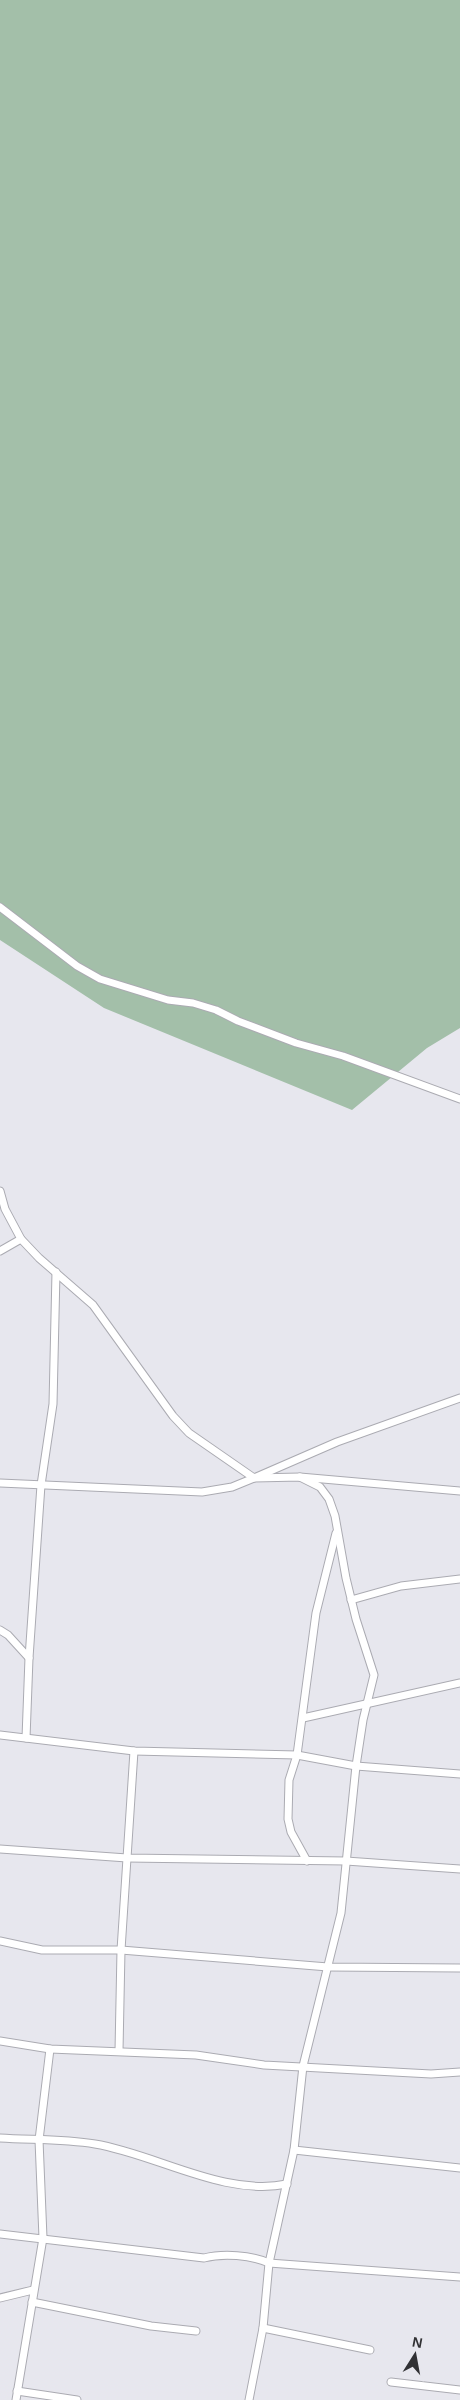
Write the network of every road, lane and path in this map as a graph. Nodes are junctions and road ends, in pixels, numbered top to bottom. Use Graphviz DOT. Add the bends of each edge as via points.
graph roads {
  1 [pos="0,907"];
  2 [pos="460,1100"];
  3 [pos="0,1191"];
  4 [pos="21,1239"];
  5 [pos="0,1251"];
  6 [pos="56,1272"];
  7 [pos="460,1398"];
  8 [pos="300,1477"];
  9 [pos="254,1478"];
  10 [pos="0,1483"];
  11 [pos="42,1485"];
  12 [pos="460,1491"];
  13 [pos="337,1530"];
  14 [pos="460,1579"];
  15 [pos="351,1600"];
  16 [pos="0,1630"];
  17 [pos="29,1658"];
  18 [pos="460,1683"];
  19 [pos="367,1704"];
  20 [pos="303,1718"];
  21 [pos="0,1734"];
  22 [pos="26,1738"];
  23 [pos="134,1751"];
  24 [pos="297,1755"];
  25 [pos="356,1766"];
  26 [pos="460,1774"];
  27 [pos="0,1849"];
  28 [pos="127,1858"];
  29 [pos="308,1861"];
  30 [pos="346,1861"];
  31 [pos="460,1869"];
  32 [pos="0,1941"];
  33 [pos="122,1950"];
  34 [pos="328,1967"];
  35 [pos="460,1968"];
  36 [pos="0,2042"];
  37 [pos="50,2049"];
  38 [pos="119,2051"];
  39 [pos="303,2066"];
  40 [pos="460,2072"];
  41 [pos="0,2138"];
  42 [pos="39,2140"];
  43 [pos="294,2150"];
  44 [pos="460,2168"];
  45 [pos="286,2184"];
  46 [pos="0,2234"];
  47 [pos="44,2238"];
  48 [pos="269,2263"];
  49 [pos="460,2276"];
  50 [pos="33,2290"];
  51 [pos="0,2298"];
  52 [pos="32,2302"];
  53 [pos="263,2328"];
  54 [pos="196,2331"];
  55 [pos="370,2350"];
  56 [pos="391,2382"];
  57 [pos="460,2390"];
  58 [pos="17,2391"];
  59 [pos="16,2400"];
  60 [pos="77,2400"];
  61 [pos="249,2400"];
  1 -- 2 [label="street" via="77,966 100,979 168,1000 216,1010 296,1043 343,1056"];
  3 -- 4 [label="street" via="5,1209"];
  4 -- 5 [label="street"];
  4 -- 6 [label="street"];
  6 -- 9 [label="street" via="94,1305 189,1432"];
  6 -- 11 [label="street" via="53,1404"];
  7 -- 9 [label="street" via="337,1442"];
  8 -- 9 [label="street"];
  8 -- 12 [label="street"];
  8 -- 13 [label="street" via="320,1487 330,1498"];
  9 -- 11 [label="street" via="232,1487 202,1492"];
  10 -- 11 [label="street"];
  11 -- 17 [label="street"];
  13 -- 15 [label="street"];
  13 -- 20 [label="street" via="316,1613"];
  14 -- 15 [label="street" via="401,1586"];
  15 -- 19 [label="street" via="374,1675"];
  16 -- 17 [label="street"];
  17 -- 22 [label="street"];
  18 -- 19 [label="street"];
  19 -- 20 [label="street"];
  19 -- 25 [label="street"];
  20 -- 24 [label="street"];
  21 -- 22 [label="street"];
  22 -- 23 [label="street"];
  23 -- 24 [label="street"];
  23 -- 28 [label="street"];
  24 -- 25 [label="street"];
  24 -- 29 [label="street" via="288,1780 288,1819 291,1832"];
  25 -- 26 [label="street"];
  25 -- 30 [label="street"];
  27 -- 28 [label="street"];
  28 -- 29 [label="street"];
  28 -- 33 [label="street"];
  29 -- 30 [label="street"];
  30 -- 31 [label="street"];
  30 -- 34 [label="street" via="341,1913"];
  32 -- 33 [label="street" via="42,1950"];
  33 -- 34 [label="street"];
  33 -- 38 [label="street"];
  34 -- 35 [label="street"];
  34 -- 39 [label="street"];
  36 -- 37 [label="street"];
  37 -- 38 [label="street"];
  37 -- 42 [label="street"];
  38 -- 39 [label="street" via="188,2054 264,2065"];
  39 -- 40 [label="street" via="430,2074"];
  39 -- 43 [label="street"];
  41 -- 42 [label="street"];
  42 -- 45 [label="street" via="95,2144 236,2184 269,2188"];
  42 -- 47 [label="street"];
  43 -- 44 [label="street"];
  43 -- 45 [label="street"];
  45 -- 48 [label="street"];
  46 -- 47 [label="street"];
  47 -- 48 [label="street" via="204,2258 214,2255 257,2258"];
  47 -- 50 [label="street"];
  48 -- 49 [label="street"];
  48 -- 53 [label="street"];
  50 -- 51 [label="street"];
  50 -- 52 [label="street"];
  52 -- 54 [label="street" via="152,2326"];
  52 -- 58 [label="street"];
  53 -- 55 [label="street"];
  53 -- 61 [label="street"];
  56 -- 57 [label="street"];
  58 -- 59 [label="street"];
  58 -- 60 [label="street"];
}
